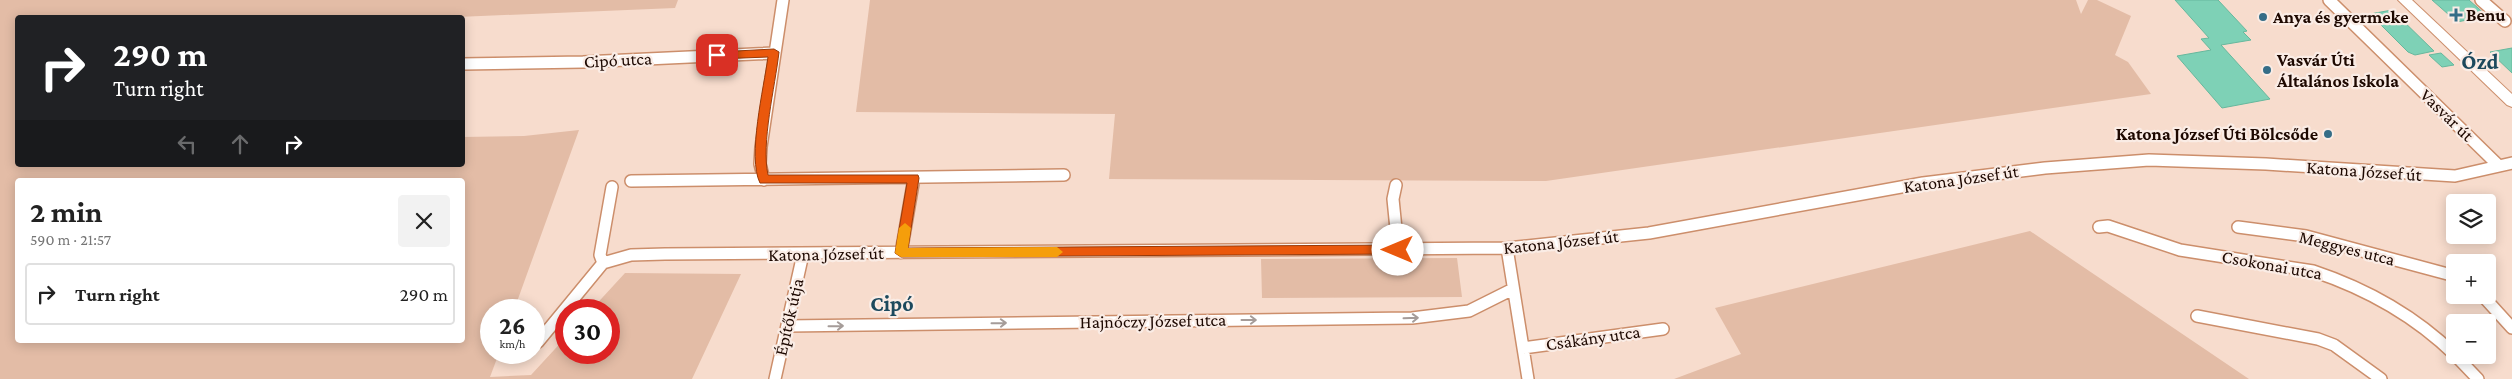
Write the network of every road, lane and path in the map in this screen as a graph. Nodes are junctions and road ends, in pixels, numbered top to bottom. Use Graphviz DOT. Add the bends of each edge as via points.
graph roads {
  1 [pos="783,0"];
  2 [pos="2329,0"];
  3 [pos="2404,0"];
  4 [pos="2481,0"];
  5 [pos="2505,21"];
  6 [pos="774,52"];
  7 [pos="465,64"];
  8 [pos="2512,102"];
  9 [pos="2507,167"];
  10 [pos="1064,174"];
  11 [pos="914,178"];
  12 [pos="764,180"];
  13 [pos="631,181"];
  14 [pos="1396,185"];
  15 [pos="612,187"];
  16 [pos="2099,227"];
  17 [pos="2238,227"];
  18 [pos="1507,248"];
  19 [pos="1398,250"];
  20 [pos="901,253"];
  21 [pos="803,254"];
  22 [pos="603,263"];
  23 [pos="2446,274"];
  24 [pos="1513,289"];
  25 [pos="2490,304"];
  26 [pos="2197,316"];
  27 [pos="787,326"];
  28 [pos="2512,328"];
  29 [pos="1663,329"];
  30 [pos="545,333"];
  31 [pos="2446,347"];
  32 [pos="1523,348"];
  33 [pos="2464,364"];
  34 [pos="775,379"];
  35 [pos="1528,379"];
  36 [pos="2381,379"];
  37 [pos="2478,379"];
  1 -- 6 [label="street"];
  2 -- 9 [label="street, Vasvár út"];
  3 -- 8 [label="street"];
  4 -- 5 [label="street"];
  6 -- 7 [label="street, Cipó utca" via="583,62"];
  6 -- 12 [label="street" via="761,147 760,164"];
  9 -- 18 [label="street, Katona József út" via="2456,176 2149,160 2045,168 1923,183 1649,233"];
  10 -- 11 [label="street"];
  11 -- 12 [label="street"];
  11 -- 20 [label="street"];
  12 -- 13 [label="street"];
  14 -- 19 [label="street" via="1393,198"];
  15 -- 22 [label="street" via="600,255"];
  16 -- 31 [label="street, Csokonai utca" via="2108,226 2180,250 2329,276 2422,325"];
  17 -- 23 [label="street, Meggyes utca" via="2306,236"];
  18 -- 19 [label="street, Katona József út"];
  18 -- 24 [label="street"];
  19 -- 20 [label="street, Katona József út"];
  20 -- 21 [label="street, Katona József út"];
  21 -- 22 [label="street, Katona József út" via="630,255"];
  21 -- 27 [label="street, Építők útja"];
  22 -- 30 [label="street"];
  27 -- 24 [label="street, Hajnóczy József utca, one-way" via="1412,318 1469,311"];
  24 -- 32 [label="street"];
  25 -- 28 [label="street"];
  26 -- 36 [label="street" via="2318,338 2334,345"];
  27 -- 34 [label="street, Építők útja"];
  29 -- 32 [label="street, Csákány utca"];
  32 -- 35 [label="street"];
  33 -- 37 [label="street, Csokonai utca"];
}
